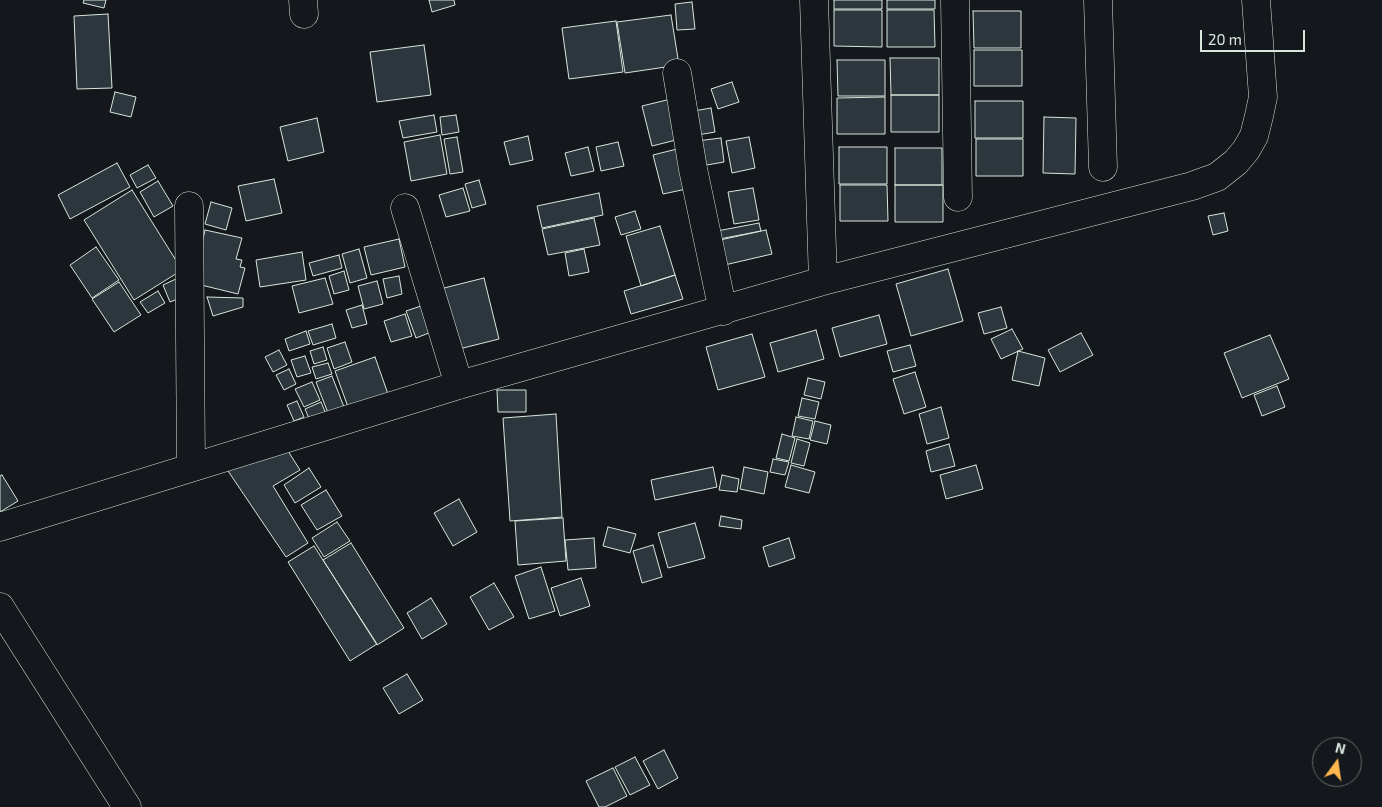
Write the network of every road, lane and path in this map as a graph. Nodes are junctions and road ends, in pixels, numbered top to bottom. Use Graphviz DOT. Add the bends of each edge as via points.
graph roads {
  1 [pos="814,0"];
  2 [pos="954,0"];
  3 [pos="1098,0"];
  4 [pos="1256,0"];
  5 [pos="677,73"];
  6 [pos="1102,167"];
  7 [pos="958,197"];
  8 [pos="189,206"];
  9 [pos="405,208"];
  10 [pos="823,282"];
  11 [pos="723,311"];
  12 [pos="459,385"];
  13 [pos="191,467"];
  14 [pos="0,527"];
  15 [pos="0,607"];
  16 [pos="127,807"];
  1 -- 10 [label="street"];
  2 -- 7 [label="street"];
  3 -- 6 [label="street"];
  4 -- 10 [label="street" via="1263,97 1259,116 1246,150 1217,177"];
  5 -- 11 [label="street"];
  8 -- 13 [label="street"];
  9 -- 12 [label="street"];
  10 -- 11 [label="street"];
  11 -- 12 [label="street"];
  12 -- 13 [label="street"];
  13 -- 14 [label="street"];
  15 -- 16 [label="street"];
}
